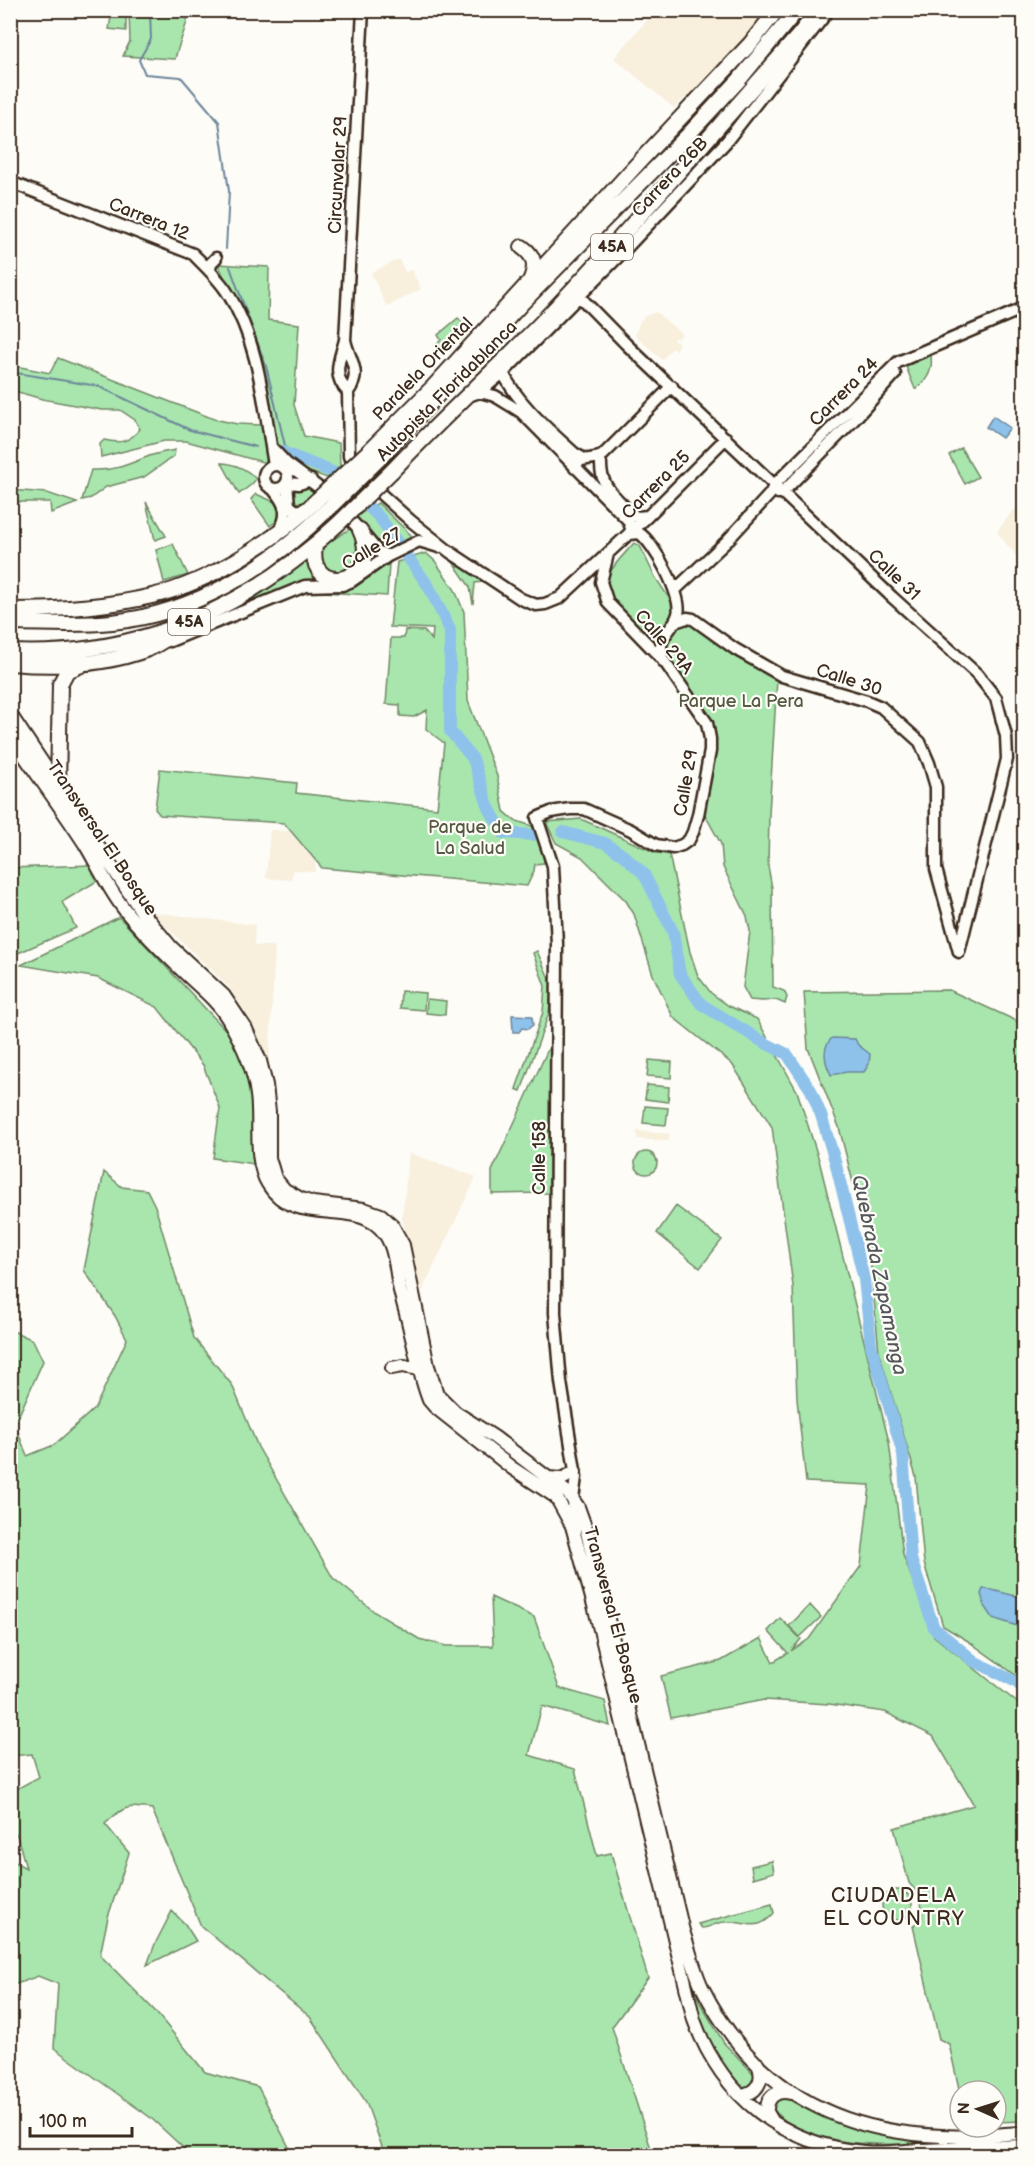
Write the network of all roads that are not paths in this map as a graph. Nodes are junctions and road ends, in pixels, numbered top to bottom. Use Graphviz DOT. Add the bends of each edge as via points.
graph roads {
  1 [pos="363,10"];
  2 [pos="777,10"];
  3 [pos="797,10"];
  4 [pos="818,10"];
  5 [pos="829,10"];
  6 [pos="10,182"];
  7 [pos="522,247"];
  8 [pos="216,258"];
  9 [pos="210,270"];
  10 [pos="529,282"];
  11 [pos="579,296"];
  12 [pos="1024,308"];
  13 [pos="345,340"];
  14 [pos="503,373"];
  15 [pos="672,386"];
  16 [pos="348,392"];
  17 [pos="480,392"];
  18 [pos="465,396"];
  19 [pos="726,438"];
  20 [pos="271,446"];
  21 [pos="375,453"];
  22 [pos="584,459"];
  23 [pos="602,459"];
  24 [pos="274,465"];
  25 [pos="577,470"];
  26 [pos="311,480"];
  27 [pos="287,483"];
  28 [pos="273,489"];
  29 [pos="776,490"];
  30 [pos="318,506"];
  31 [pos="648,516"];
  32 [pos="411,521"];
  33 [pos="360,530"];
  34 [pos="277,534"];
  35 [pos="630,534"];
  36 [pos="415,542"];
  37 [pos="315,546"];
  38 [pos="450,552"];
  39 [pos="608,554"];
  40 [pos="389,555"];
  41 [pos="675,590"];
  42 [pos="154,595"];
  43 [pos="521,599"];
  44 [pos="10,610"];
  45 [pos="207,614"];
  46 [pos="675,622"];
  47 [pos="10,623"];
  48 [pos="54,623"];
  49 [pos="663,636"];
  50 [pos="640,638"];
  51 [pos="150,648"];
  52 [pos="10,652"];
  53 [pos="664,661"];
  54 [pos="10,663"];
  55 [pos="92,663"];
  56 [pos="10,714"];
  57 [pos="707,723"];
  58 [pos="10,735"];
  59 [pos="58,787"];
  60 [pos="537,818"];
  61 [pos="959,952"];
  62 [pos="392,1368"];
  63 [pos="420,1369"];
  64 [pos="575,1472"];
  65 [pos="547,1478"];
  66 [pos="556,1497"];
  67 [pos="573,1499"];
  68 [pos="575,1536"];
  69 [pos="758,2064"];
  70 [pos="791,2093"];
  71 [pos="740,2095"];
  72 [pos="774,2123"];
  73 [pos="1024,2133"];
  74 [pos="1024,2146"];
  1 -- 13 [label="street, Circunvalar 29"];
  2 -- 10 [label="highway, Paralela Oriental"];
  3 -- 21 [label="highway, Autopista Floridablanca / 45A" via="739,80 645,180"];
  4 -- 18 [label="highway, Autopista Floridablanca / 45A" via="607,253"];
  5 -- 11 [label="street, Carrera 26B" via="726,142"];
  6 -- 9 [label="street, Carrera 12" via="193,254"];
  7 -- 10 [label="highway" via="534,260 535,270"];
  8 -- 9 [label="street"];
  9 -- 20 [label="street, Carrera 12" via="236,307 255,357"];
  10 -- 21 [label="highway, Paralela Oriental"];
  11 -- 14 [label="street, Carrera 26B"];
  11 -- 15 [label="street, Calle 31"];
  12 -- 29 [label="street, Carrera 24" via="899,365 852,422"];
  13 -- 16 [label="street, Circunvalar 29" via="356,370"];
  13 -- 16 [label="street, Circunvalar 29" via="337,372"];
  14 -- 17 [label="street, Carrera 26B"];
  14 -- 22 [label="street" via="525,406"];
  15 -- 19 [label="street, Calle 31"];
  15 -- 23 [label="street"];
  16 -- 32 [label="street, Circunvalar 29" via="350,463"];
  17 -- 18 [label="street, Carrera 26B"];
  17 -- 25 [label="street" via="521,412"];
  18 -- 37 [label="highway, Autopista Floridablanca / 45A, bridge"];
  19 -- 29 [label="street, Calle 31"];
  19 -- 31 [label="street, Carrera 25"];
  20 -- 24 [label="street, Carrera 12"];
  20 -- 26 [label="street" via="285,463"];
  21 -- 30 [label="highway, Autopista Floridablanca / 45A, bridge"];
  22 -- 23 [label="street"];
  22 -- 25 [label="street" via="578,460"];
  23 -- 25 [label="street" via="592,471"];
  23 -- 31 [label="street" via="605,486 637,518"];
  24 -- 27 [label="street" via="286,470"];
  24 -- 28 [label="street" via="264,477"];
  25 -- 35 [label="street" via="628,520"];
  26 -- 27 [label="street"];
  26 -- 33 [label="street"];
  27 -- 28 [label="street" via="281,489"];
  27 -- 30 [label="street" via="292,509"];
  28 -- 34 [label="street" via="286,511"];
  29 -- 41 [label="street, Carrera 24"];
  29 -- 61 [label="street, Calle 31" via="977,674 996,698 1006,736 1007,759"];
  30 -- 34 [label="highway"];
  30 -- 48 [label="highway, Autopista Floridablanca / 45A" via="307,530 266,561 214,592 141,618 79,625"];
  31 -- 35 [label="street, Carrera 25"];
  32 -- 36 [label="street, Calle 27" via="418,533"];
  32 -- 38 [label="street, Circunvalar 29"];
  33 -- 37 [label="highway" via="366,549 364,559 360,568 345,579 327,578 320,572 313,555"];
  33 -- 40 [label="street" via="376,551"];
  34 -- 42 [label="highway" via="234,562"];
  35 -- 39 [label="street, Carrera 25"];
  35 -- 41 [label="street" via="639,532 649,541"];
  36 -- 38 [label="street, Calle 27"];
  36 -- 40 [label="street, Calle 27"];
  37 -- 45 [label="highway, Autopista Floridablanca / 45A" via="257,588"];
  38 -- 43 [label="street, Circunvalar 29"];
  39 -- 43 [label="street, Carrera 25" via="553,602 536,605"];
  39 -- 50 [label="street, Calle 29A" via="601,582 608,603"];
  40 -- 51 [label="street, Calle 27" via="342,585 305,586"];
  41 -- 46 [label="street" via="679,606"];
  42 -- 44 [label="highway" via="97,606"];
  42 -- 48 [label="highway"];
  45 -- 51 [label="highway"];
  45 -- 52 [label="highway, Autopista Floridablanca / 45A" via="155,633 102,646"];
  46 -- 49 [label="street"];
  46 -- 61 [label="street, Calle 30" via="687,618 699,622 782,676 881,707 920,742 936,787 936,869"];
  47 -- 48 [label="highway, Autopista Floridablanca / 45A"];
  49 -- 50 [label="street" via="652,640"];
  49 -- 53 [label="street"];
  50 -- 53 [label="street, Calle 29A"];
  51 -- 55 [label="highway"];
  53 -- 57 [label="street, Calle 29A"];
  54 -- 55 [label="highway"];
  55 -- 59 [label="highway" via="67,671 60,684"];
  56 -- 59 [label="main road, Transversal El Bosque"];
  57 -- 60 [label="street, Calle 29" via="710,751 698,815 693,832 682,845 665,848 584,809 551,812"];
  58 -- 63 [label="main road, Transversal El Bosque" via="126,912 228,1018 254,1077 261,1163 273,1192 303,1209 365,1219 384,1233 394,1254"];
  59 -- 65 [label="main road, Transversal El Bosque" via="142,912 172,948 224,996 246,1029 266,1085 269,1158 275,1178 285,1190 301,1199 364,1209 381,1215 392,1225 403,1245 437,1394 455,1412"];
  60 -- 64 [label="street, Calle 158" via="551,860 555,889 555,1313"];
  62 -- 63 [label="main road"];
  63 -- 66 [label="main road, Transversal El Bosque" via="435,1407"];
  64 -- 65 [label="main road" via="562,1479"];
  64 -- 67 [label="street, Calle 158"];
  65 -- 67 [label="main road, Transversal El Bosque"];
  66 -- 67 [label="street"];
  66 -- 68 [label="main road, Transversal El Bosque"];
  67 -- 68 [label="street, Calle 158"];
  67 -- 69 [label="main road, Transversal El Bosque" via="587,1532 683,1931 701,1985 715,2010"];
  68 -- 71 [label="main road, Transversal El Bosque" via="694,2020 713,2061"];
  69 -- 70 [label="main road, Transversal El Bosque"];
  69 -- 71 [label="main road" via="758,2085 750,2093"];
  70 -- 72 [label="main road" via="777,2092 768,2102 768,2116"];
  70 -- 73 [label="main road, Transversal El Bosque" via="844,2120 882,2130 945,2137"];
  71 -- 72 [label="main road, Transversal El Bosque"];
  72 -- 74 [label="main road, Transversal El Bosque" via="823,2145 867,2152"];
}
